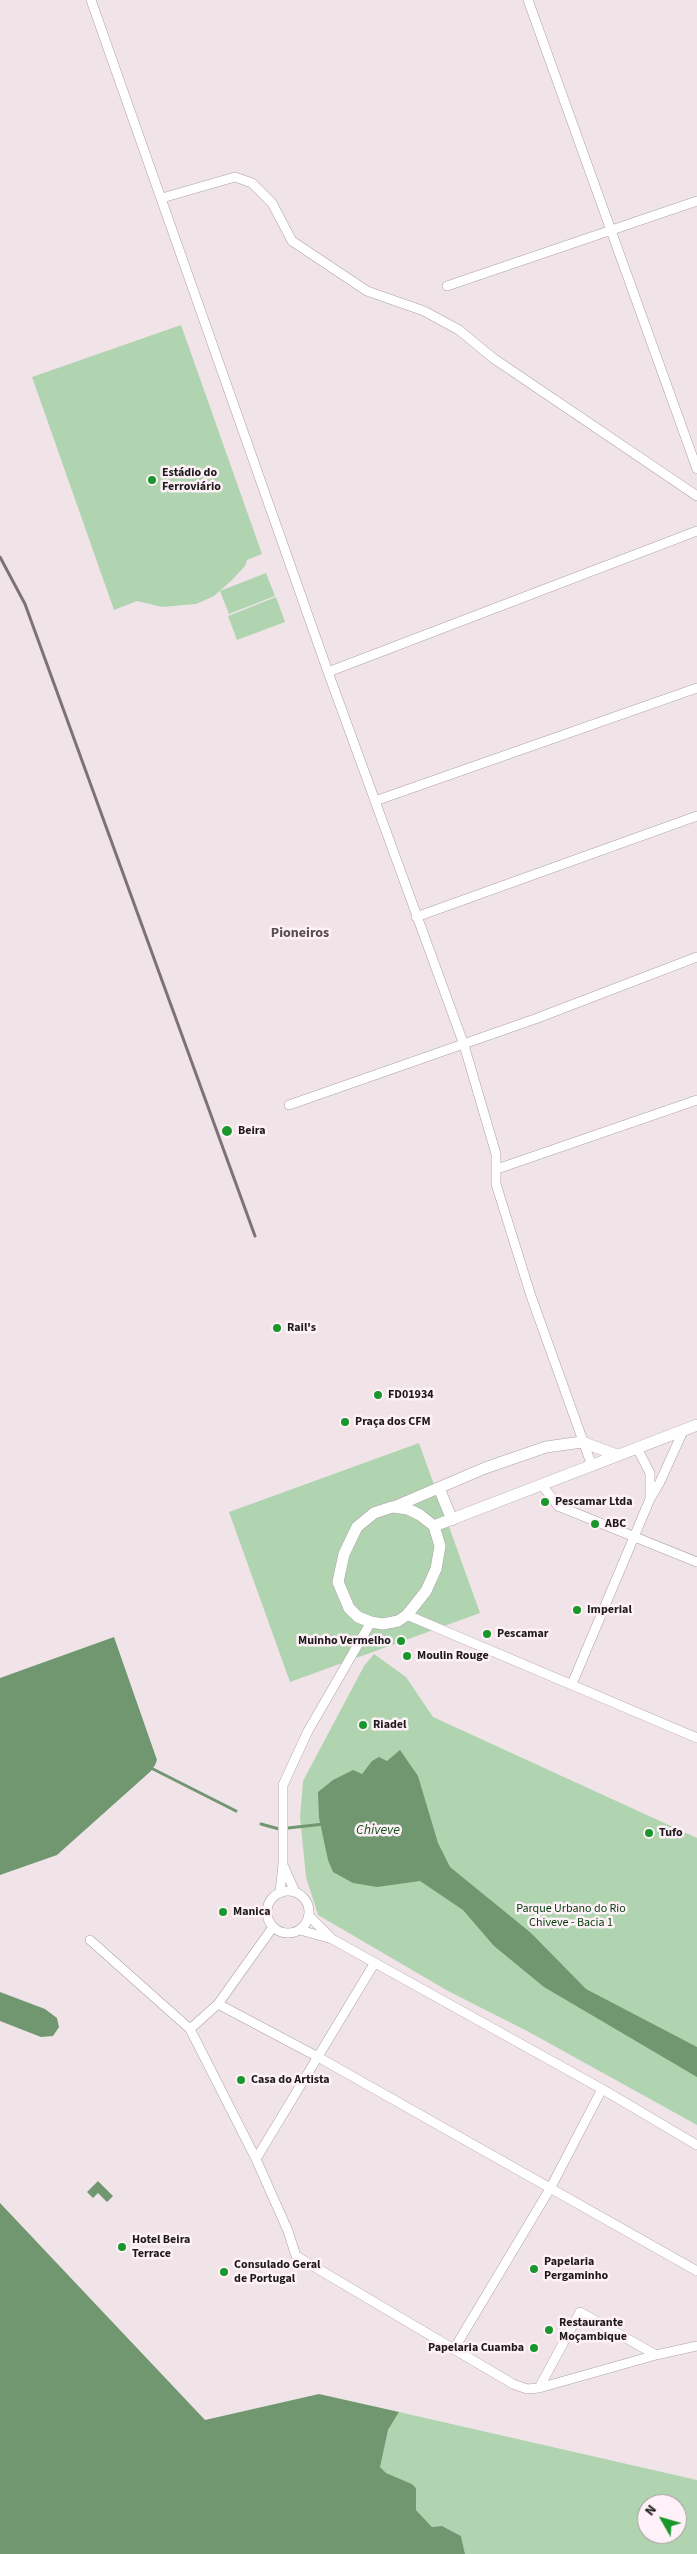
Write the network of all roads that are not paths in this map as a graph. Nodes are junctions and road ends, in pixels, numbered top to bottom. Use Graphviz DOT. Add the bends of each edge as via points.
graph roads {
  1 [pos="91,0"];
  2 [pos="528,0"];
  3 [pos="162,198"];
  4 [pos="697,201"];
  5 [pos="612,232"];
  6 [pos="447,286"];
  7 [pos="697,469"];
  8 [pos="697,496"];
  9 [pos="697,531"];
  10 [pos="328,672"];
  11 [pos="697,688"];
  12 [pos="376,801"];
  13 [pos="697,816"];
  14 [pos="416,918"];
  15 [pos="697,958"];
  16 [pos="464,1045"];
  17 [pos="697,1100"];
  18 [pos="289,1105"];
  19 [pos="497,1169"];
  20 [pos="697,1425"];
  21 [pos="684,1429"];
  22 [pos="582,1442"];
  23 [pos="637,1448"];
  24 [pos="617,1455"];
  25 [pos="592,1466"];
  26 [pos="542,1485"];
  27 [pos="439,1488"];
  28 [pos="650,1498"];
  29 [pos="392,1507"];
  30 [pos="452,1520"];
  31 [pos="434,1526"];
  32 [pos="634,1536"];
  33 [pos="697,1562"];
  34 [pos="407,1615"];
  35 [pos="371,1622"];
  36 [pos="572,1684"];
  37 [pos="697,1738"];
  38 [pos="283,1864"];
  39 [pos="295,1892"];
  40 [pos="280,1893"];
  41 [pos="309,1916"];
  42 [pos="273,1927"];
  43 [pos="300,1930"];
  44 [pos="332,1939"];
  45 [pos="90,1940"];
  46 [pos="374,1964"];
  47 [pos="218,2004"];
  48 [pos="190,2029"];
  49 [pos="318,2057"];
  50 [pos="602,2089"];
  51 [pos="686,2138"];
  52 [pos="697,2141"];
  53 [pos="697,2145"];
  54 [pos="256,2159"];
  55 [pos="550,2187"];
  56 [pos="697,2271"];
  57 [pos="697,2346"];
  58 [pos="454,2349"];
  59 [pos="656,2354"];
  60 [pos="539,2388"];
  1 -- 3 [label="street"];
  2 -- 5 [label="street"];
  3 -- 8 [label="street" via="228,178 252,182 272,204 292,241 367,291 424,311 459,330 494,358"];
  3 -- 10 [label="street"];
  4 -- 5 [label="street"];
  5 -- 6 [label="street"];
  5 -- 7 [label="street"];
  9 -- 10 [label="street"];
  10 -- 12 [label="street"];
  11 -- 12 [label="street"];
  12 -- 14 [label="street"];
  13 -- 14 [label="street"];
  14 -- 16 [label="street"];
  15 -- 16 [label="street"];
  16 -- 18 [label="street"];
  16 -- 19 [label="street" via="496,1154"];
  17 -- 19 [label="street"];
  19 -- 22 [label="street" via="496,1184"];
  20 -- 21 [label="street"];
  21 -- 23 [label="street"];
  21 -- 28 [label="street"];
  22 -- 24 [label="street"];
  22 -- 25 [label="street"];
  22 -- 27 [label="street" via="546,1447"];
  23 -- 24 [label="street"];
  23 -- 28 [label="street" via="650,1473"];
  24 -- 25 [label="street"];
  25 -- 26 [label="street"];
  26 -- 30 [label="street"];
  26 -- 32 [label="street" via="558,1506"];
  27 -- 29 [label="street"];
  27 -- 30 [label="street"];
  28 -- 32 [label="street"];
  29 -- 31 [label="street" via="408,1509"];
  29 -- 35 [label="street" via="374,1513 357,1527 344,1554 338,1582 349,1608 358,1617"];
  30 -- 31 [label="street"];
  31 -- 34 [label="street" via="440,1546 436,1569 426,1591"];
  32 -- 33 [label="street"];
  32 -- 36 [label="street"];
  34 -- 35 [label="street" via="383,1624"];
  34 -- 36 [label="street"];
  35 -- 38 [label="street" via="308,1731 283,1785"];
  36 -- 37 [label="street"];
  38 -- 39 [label="street"];
  38 -- 40 [label="street"];
  39 -- 40 [label="street"];
  39 -- 41 [label="street" via="306,1901"];
  40 -- 42 [label="street" via="268,1907"];
  41 -- 43 [label="street"];
  41 -- 44 [label="street"];
  42 -- 43 [label="street" via="291,1934"];
  42 -- 47 [label="street"];
  43 -- 44 [label="street"];
  44 -- 46 [label="street"];
  45 -- 48 [label="street"];
  46 -- 49 [label="street"];
  46 -- 50 [label="street"];
  47 -- 48 [label="street"];
  47 -- 49 [label="street"];
  48 -- 54 [label="street"];
  49 -- 54 [label="street"];
  49 -- 55 [label="street"];
  50 -- 51 [label="street"];
  50 -- 55 [label="street"];
  51 -- 52 [label="street"];
  51 -- 53 [label="street"];
  54 -- 58 [label="street" via="296,2256"];
  55 -- 56 [label="street"];
  55 -- 58 [label="street"];
  57 -- 59 [label="street"];
  58 -- 60 [label="street" via="513,2384 527,2389"];
  59 -- 60 [label="street"];
  59 -- 60 [label="street" via="580,2312"];
}
